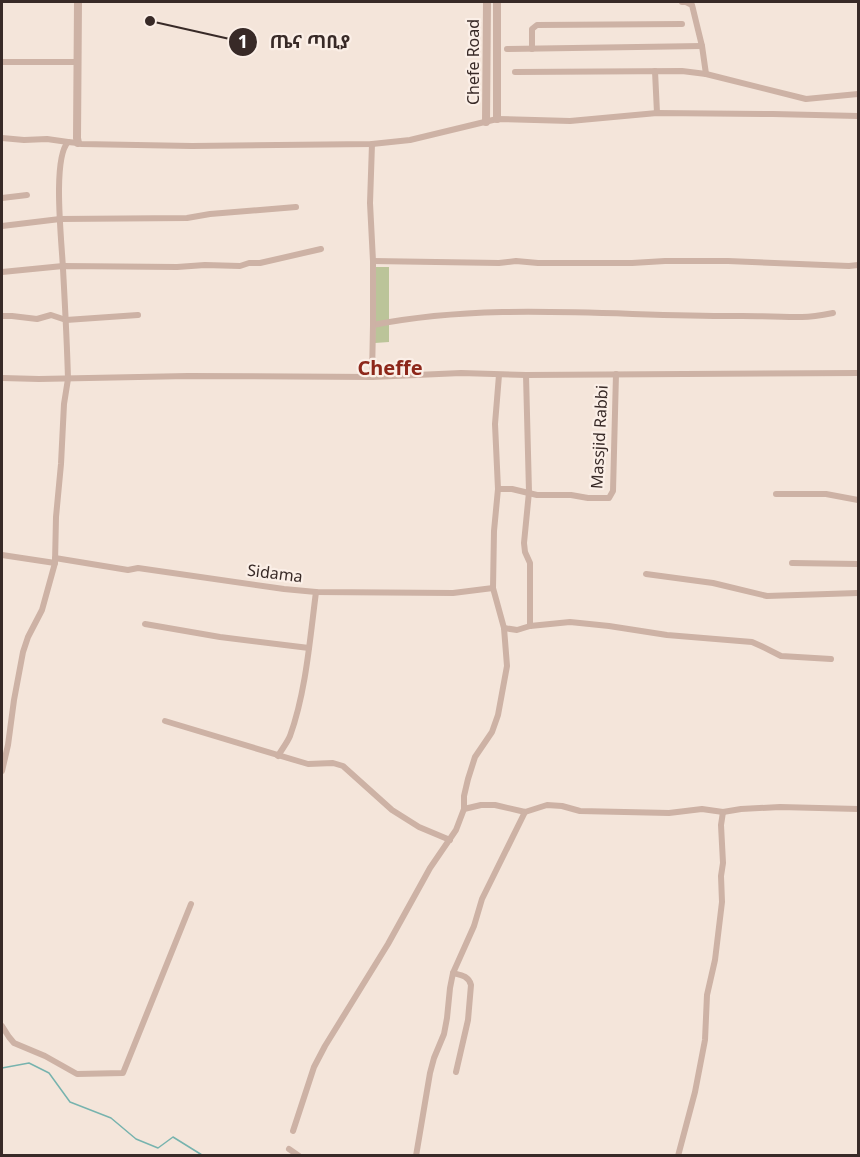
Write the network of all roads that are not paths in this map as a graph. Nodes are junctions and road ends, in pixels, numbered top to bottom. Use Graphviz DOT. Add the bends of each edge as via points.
graph roads {
  1 [pos="78,2"];
  2 [pos="487,2"];
  3 [pos="497,2"];
  4 [pos="682,2"];
  5 [pos="682,24"];
  6 [pos="702,46"];
  7 [pos="507,49"];
  8 [pos="532,49"];
  9 [pos="2,62"];
  10 [pos="78,62"];
  11 [pos="655,71"];
  12 [pos="514,72"];
  13 [pos="706,74"];
  14 [pos="858,94"];
  15 [pos="657,113"];
  16 [pos="858,116"];
  17 [pos="497,119"];
  18 [pos="486,122"];
  19 [pos="2,138"];
  20 [pos="68,142"];
  21 [pos="78,142"];
  22 [pos="372,144"];
  23 [pos="27,195"];
  24 [pos="2,198"];
  25 [pos="296,207"];
  26 [pos="60,219"];
  27 [pos="2,226"];
  28 [pos="321,249"];
  29 [pos="373,261"];
  30 [pos="858,265"];
  31 [pos="63,266"];
  32 [pos="2,272"];
  33 [pos="833,313"];
  34 [pos="138,315"];
  35 [pos="2,316"];
  36 [pos="66,320"];
  37 [pos="373,325"];
  38 [pos="858,373"];
  39 [pos="616,374"];
  40 [pos="499,375"];
  41 [pos="526,375"];
  42 [pos="372,377"];
  43 [pos="2,378"];
  44 [pos="68,379"];
  45 [pos="498,489"];
  46 [pos="529,492"];
  47 [pos="776,494"];
  48 [pos="858,500"];
  49 [pos="2,555"];
  50 [pos="55,560"];
  51 [pos="792,563"];
  52 [pos="858,564"];
  53 [pos="646,574"];
  54 [pos="494,588"];
  55 [pos="316,592"];
  56 [pos="858,593"];
  57 [pos="145,624"];
  58 [pos="530,626"];
  59 [pos="504,628"];
  60 [pos="309,648"];
  61 [pos="831,659"];
  62 [pos="165,721"];
  63 [pos="278,756"];
  64 [pos="2,771"];
  65 [pos="464,809"];
  66 [pos="858,809"];
  67 [pos="525,812"];
  68 [pos="723,812"];
  69 [pos="450,840"];
  70 [pos="191,904"];
  71 [pos="453,973"];
  72 [pos="2,1026"];
  73 [pos="456,1072"];
  74 [pos="293,1131"];
  75 [pos="289,1149"];
  76 [pos="299,1155"];
  77 [pos="416,1155"];
  78 [pos="678,1155"];
  1 -- 10 [label="street"];
  2 -- 18 [label="street, Chefe Road"];
  3 -- 17 [label="street, Chefe Road"];
  4 -- 6 [label="street" via="692,5"];
  5 -- 8 [label="street" via="537,25 532,29"];
  6 -- 8 [label="street"];
  6 -- 13 [label="street"];
  7 -- 8 [label="street"];
  9 -- 10 [label="street"];
  10 -- 21 [label="street"];
  11 -- 12 [label="street"];
  11 -- 13 [label="street"];
  11 -- 15 [label="street"];
  13 -- 14 [label="street" via="806,99"];
  15 -- 16 [label="street"];
  15 -- 17 [label="street" via="570,121"];
  17 -- 18 [label="street"];
  18 -- 22 [label="street" via="410,140"];
  19 -- 20 [label="street"];
  20 -- 21 [label="street"];
  20 -- 26 [label="street" via="60,168"];
  21 -- 22 [label="street" via="192,146"];
  22 -- 29 [label="street"];
  23 -- 24 [label="street"];
  25 -- 26 [label="street" via="187,218"];
  26 -- 27 [label="street"];
  26 -- 31 [label="street"];
  28 -- 31 [label="street" via="240,266"];
  29 -- 30 [label="street"];
  29 -- 37 [label="street"];
  31 -- 32 [label="street"];
  31 -- 36 [label="street"];
  33 -- 37 [label="street" via="804,318 572,311 461,315"];
  34 -- 36 [label="street"];
  35 -- 36 [label="street" via="37,319 51,315"];
  36 -- 44 [label="street"];
  37 -- 42 [label="street"];
  38 -- 39 [label="street"];
  39 -- 41 [label="street"];
  39 -- 46 [label="street, Massjid Rabbi" via="611,496 588,498"];
  40 -- 41 [label="street"];
  40 -- 42 [label="street"];
  40 -- 45 [label="street" via="495,424"];
  41 -- 46 [label="street"];
  42 -- 44 [label="street"];
  43 -- 44 [label="street"];
  44 -- 50 [label="street"];
  45 -- 46 [label="street, Massjid Rabbi"];
  45 -- 54 [label="street"];
  46 -- 58 [label="street" via="524,543 530,563"];
  47 -- 48 [label="street" via="826,494"];
  49 -- 50 [label="street, Sidama"];
  50 -- 55 [label="street, Sidama"];
  50 -- 64 [label="street" via="42,610 23,651"];
  51 -- 52 [label="street"];
  53 -- 56 [label="street" via="713,583 767,596"];
  54 -- 55 [label="street, Sidama" via="453,593"];
  54 -- 59 [label="street"];
  55 -- 60 [label="street"];
  57 -- 60 [label="street"];
  58 -- 59 [label="street"];
  58 -- 61 [label="street" via="570,622 609,626 752,642 781,656"];
  59 -- 65 [label="street" via="507,666 498,716 475,757"];
  60 -- 63 [label="street" via="290,738"];
  62 -- 63 [label="street"];
  63 -- 69 [label="street" via="308,764 343,766 392,810 418,827"];
  65 -- 67 [label="street" via="481,804"];
  65 -- 69 [label="street"];
  66 -- 68 [label="street" via="780,807"];
  67 -- 68 [label="street" via="547,805 580,811"];
  67 -- 71 [label="street" via="482,898"];
  68 -- 78 [label="street" via="722,902 707,995 705,1040"];
  69 -- 74 [label="street" via="325,1046"];
  70 -- 72 [label="street" via="123,1072 77,1074 14,1043"];
  71 -- 73 [label="street" via="465,976 471,985"];
  71 -- 77 [label="street" via="444,1034 430,1072"];
  75 -- 76 [label="street"];
}
